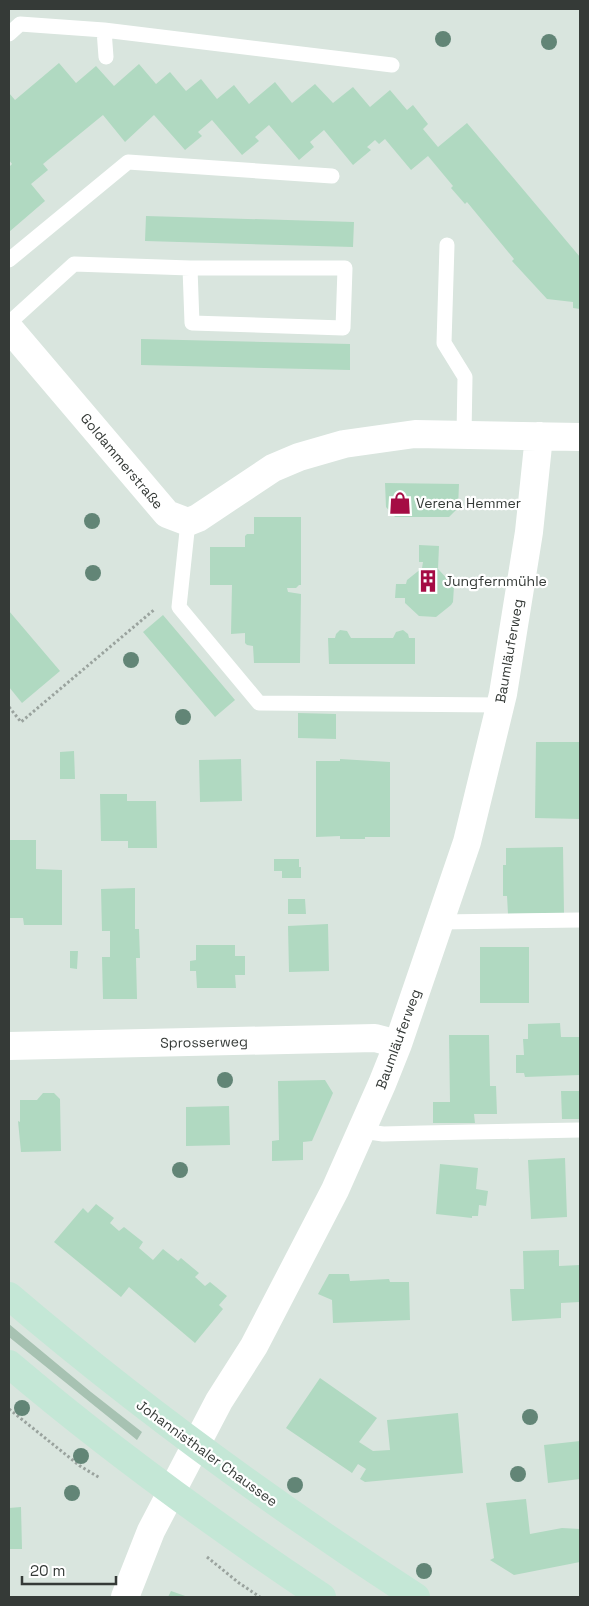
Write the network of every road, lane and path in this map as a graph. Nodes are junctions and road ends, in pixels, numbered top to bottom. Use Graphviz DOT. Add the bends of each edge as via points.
graph roads {
  1 [pos="104,30"];
  2 [pos="9,34"];
  3 [pos="106,57"];
  4 [pos="392,64"];
  5 [pos="332,176"];
  6 [pos="446,245"];
  7 [pos="9,260"];
  8 [pos="190,268"];
  9 [pos="9,323"];
  10 [pos="9,328"];
  11 [pos="464,435"];
  12 [pos="539,436"];
  13 [pos="580,437"];
  14 [pos="188,522"];
  15 [pos="182,587"];
  16 [pos="500,705"];
  17 [pos="9,707"];
  18 [pos="580,920"];
  19 [pos="440,922"];
  20 [pos="398,1044"];
  21 [pos="9,1046"];
  22 [pos="580,1130"];
  23 [pos="362,1131"];
  24 [pos="9,1296"];
  25 [pos="9,1364"];
  26 [pos="9,1409"];
  27 [pos="196,1446"];
  28 [pos="103,1480"];
  29 [pos="172,1492"];
  30 [pos="204,1554"];
  31 [pos="125,1597"];
  32 [pos="260,1597"];
  33 [pos="322,1597"];
  34 [pos="416,1597"];
  1 -- 2 [label="lane" via="20,24"];
  1 -- 3 [label="lane"];
  1 -- 4 [label="lane"];
  5 -- 7 [label="lane" via="128,162"];
  6 -- 11 [label="lane" via="444,343 465,377"];
  8 -- 8 [label="lane" via="344,268 343,328 192,322"];
  8 -- 9 [label="lane" via="74,264"];
  10 -- 14 [label="street, Goldammerstraße" via="167,514"];
  11 -- 12 [label="street"];
  11 -- 14 [label="street" via="415,434 344,444 299,457 273,468"];
  12 -- 13 [label="street"];
  12 -- 16 [label="street, Baumläuferweg" via="529,532"];
  14 -- 15 [label="lane"];
  15 -- 16 [label="lane" via="179,607 259,703"];
  15 -- 17 [label="path" via="21,722"];
  16 -- 19 [label="street, Baumläuferweg" via="467,842"];
  18 -- 19 [label="lane"];
  19 -- 20 [label="street, Baumläuferweg"];
  20 -- 21 [label="street, Sprosserweg" via="375,1038"];
  20 -- 23 [label="street, Baumläuferweg"];
  22 -- 23 [label="lane" via="423,1134"];
  23 -- 27 [label="street, Baumläuferweg" via="254,1346 219,1401"];
  24 -- 27 [label="main road, Johannisthaler Chaussee" via="107,1379"];
  25 -- 29 [label="main road"];
  26 -- 28 [label="path" via="80,1466"];
  27 -- 29 [label="street, Baumläuferweg"];
  27 -- 34 [label="main road, Johannisthaler Chaussee" via="290,1514"];
  29 -- 31 [label="street, Baumläuferweg" via="148,1538"];
  29 -- 33 [label="main road"];
  30 -- 32 [label="path"];
}
